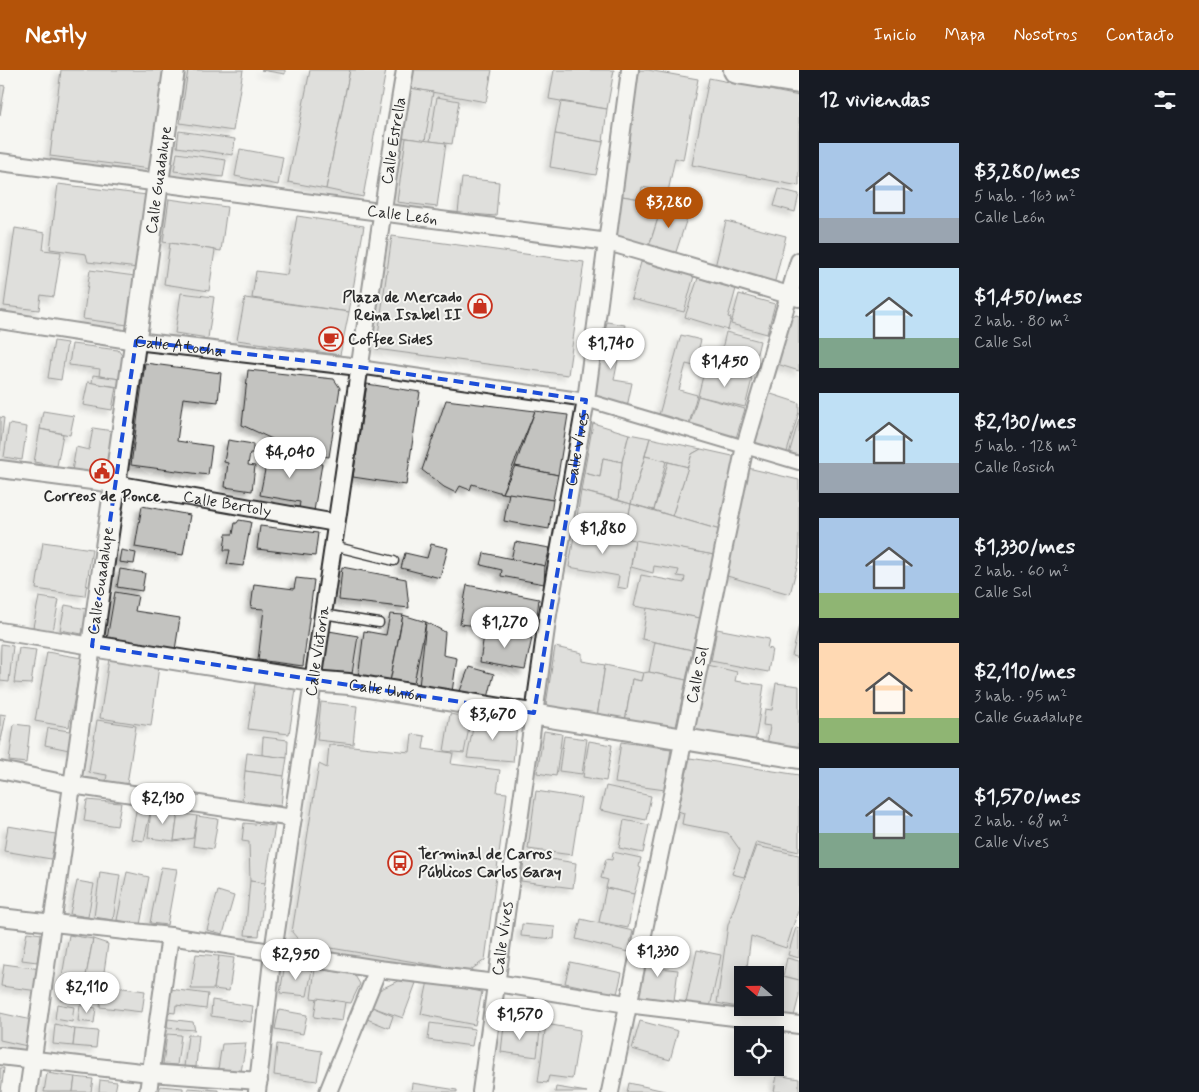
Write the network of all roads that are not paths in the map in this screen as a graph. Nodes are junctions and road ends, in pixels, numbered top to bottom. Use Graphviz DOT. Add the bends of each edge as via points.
graph roads {
  1 [pos="174,70"];
  2 [pos="405,70"];
  3 [pos="630,70"];
  4 [pos="737,70"];
  5 [pos="799,80"];
  6 [pos="0,162"];
  7 [pos="158,183"];
  8 [pos="383,212"];
  9 [pos="608,242"];
  10 [pos="799,261"];
  11 [pos="794,296"];
  12 [pos="0,320"];
  13 [pos="136,341"];
  14 [pos="359,367"];
  15 [pos="586,400"];
  16 [pos="745,446"];
  17 [pos="799,463"];
  18 [pos="0,469"];
  19 [pos="115,484"];
  20 [pos="336,523"];
  21 [pos="333,546"];
  22 [pos="394,562"];
  23 [pos="323,614"];
  24 [pos="379,624"];
  25 [pos="0,631"];
  26 [pos="92,646"];
  27 [pos="312,681"];
  28 [pos="534,713"];
  29 [pos="685,739"];
  30 [pos="799,758"];
  31 [pos="0,770"];
  32 [pos="72,785"];
  33 [pos="293,818"];
  34 [pos="0,917"];
  35 [pos="52,923"];
  36 [pos="170,936"];
  37 [pos="273,952"];
  38 [pos="378,969"];
  39 [pos="496,983"];
  40 [pos="627,1004"];
  41 [pos="799,1025"];
  42 [pos="0,1056"];
  43 [pos="33,1060"];
  44 [pos="150,1073"];
  45 [pos="258,1087"];
  46 [pos="28,1092"];
  47 [pos="148,1092"];
  48 [pos="328,1092"];
  49 [pos="481,1092"];
  50 [pos="610,1092"];
  1 -- 7 [label="street, Calle Guadalupe"];
  2 -- 8 [label="street, Calle Estrella"];
  3 -- 9 [label="street, Calle Vives"];
  4 -- 5 [label="main road"];
  6 -- 7 [label="street, Calle León"];
  7 -- 8 [label="street, Calle León"];
  7 -- 13 [label="street, Calle Guadalupe"];
  8 -- 9 [label="street, Calle León"];
  8 -- 14 [label="street, Calle Victoria"];
  9 -- 11 [label="street, Calle León"];
  9 -- 15 [label="street, Calle Vives"];
  10 -- 11 [label="street, Calle Sol"];
  11 -- 16 [label="street, Calle Sol"];
  12 -- 13 [label="street, Calle Atocha"];
  13 -- 14 [label="street, Calle Atocha"];
  13 -- 19 [label="street, Calle Guadalupe"];
  14 -- 15 [label="street"];
  14 -- 20 [label="street, Calle Victoria"];
  15 -- 16 [label="street"];
  15 -- 28 [label="street, Calle Vives"];
  16 -- 17 [label="street"];
  16 -- 29 [label="street, Calle Sol"];
  18 -- 19 [label="street, Calle Bertoly"];
  19 -- 20 [label="street, Calle Bertoly"];
  19 -- 26 [label="street, Calle Guadalupe"];
  20 -- 21 [label="street, Calle Victoria"];
  21 -- 22 [label="lane"];
  21 -- 23 [label="street, Calle Victoria"];
  23 -- 24 [label="lane"];
  23 -- 27 [label="street, Calle Victoria"];
  25 -- 26 [label="street, Calle Unión"];
  26 -- 27 [label="street, Calle Unión"];
  26 -- 32 [label="street, Calle Guadalupe"];
  27 -- 28 [label="street, Calle Unión"];
  27 -- 33 [label="street, Calle Victoria"];
  28 -- 29 [label="street, Calle Unión"];
  28 -- 39 [label="street, Calle Vives"];
  29 -- 30 [label="street, Calle Unión"];
  29 -- 40 [label="street, Calle Sol"];
  31 -- 32 [label="street"];
  32 -- 33 [label="street"];
  32 -- 35 [label="street, Calle Guadalupe"];
  33 -- 37 [label="street, Calle Victoria"];
  34 -- 35 [label="street"];
  35 -- 36 [label="street"];
  35 -- 43 [label="street, Calle Guadalupe"];
  36 -- 37 [label="street"];
  36 -- 44 [label="street"];
  37 -- 38 [label="street"];
  37 -- 45 [label="street, Calle Victoria"];
  38 -- 39 [label="street"];
  38 -- 48 [label="street"];
  39 -- 40 [label="street"];
  39 -- 49 [label="street, Calle Vives"];
  40 -- 41 [label="street"];
  40 -- 50 [label="street, Calle Sol"];
  42 -- 43 [label="street"];
  43 -- 44 [label="street"];
  43 -- 46 [label="street, Calle Guadalupe"];
  44 -- 45 [label="street"];
  44 -- 47 [label="street"];
}
